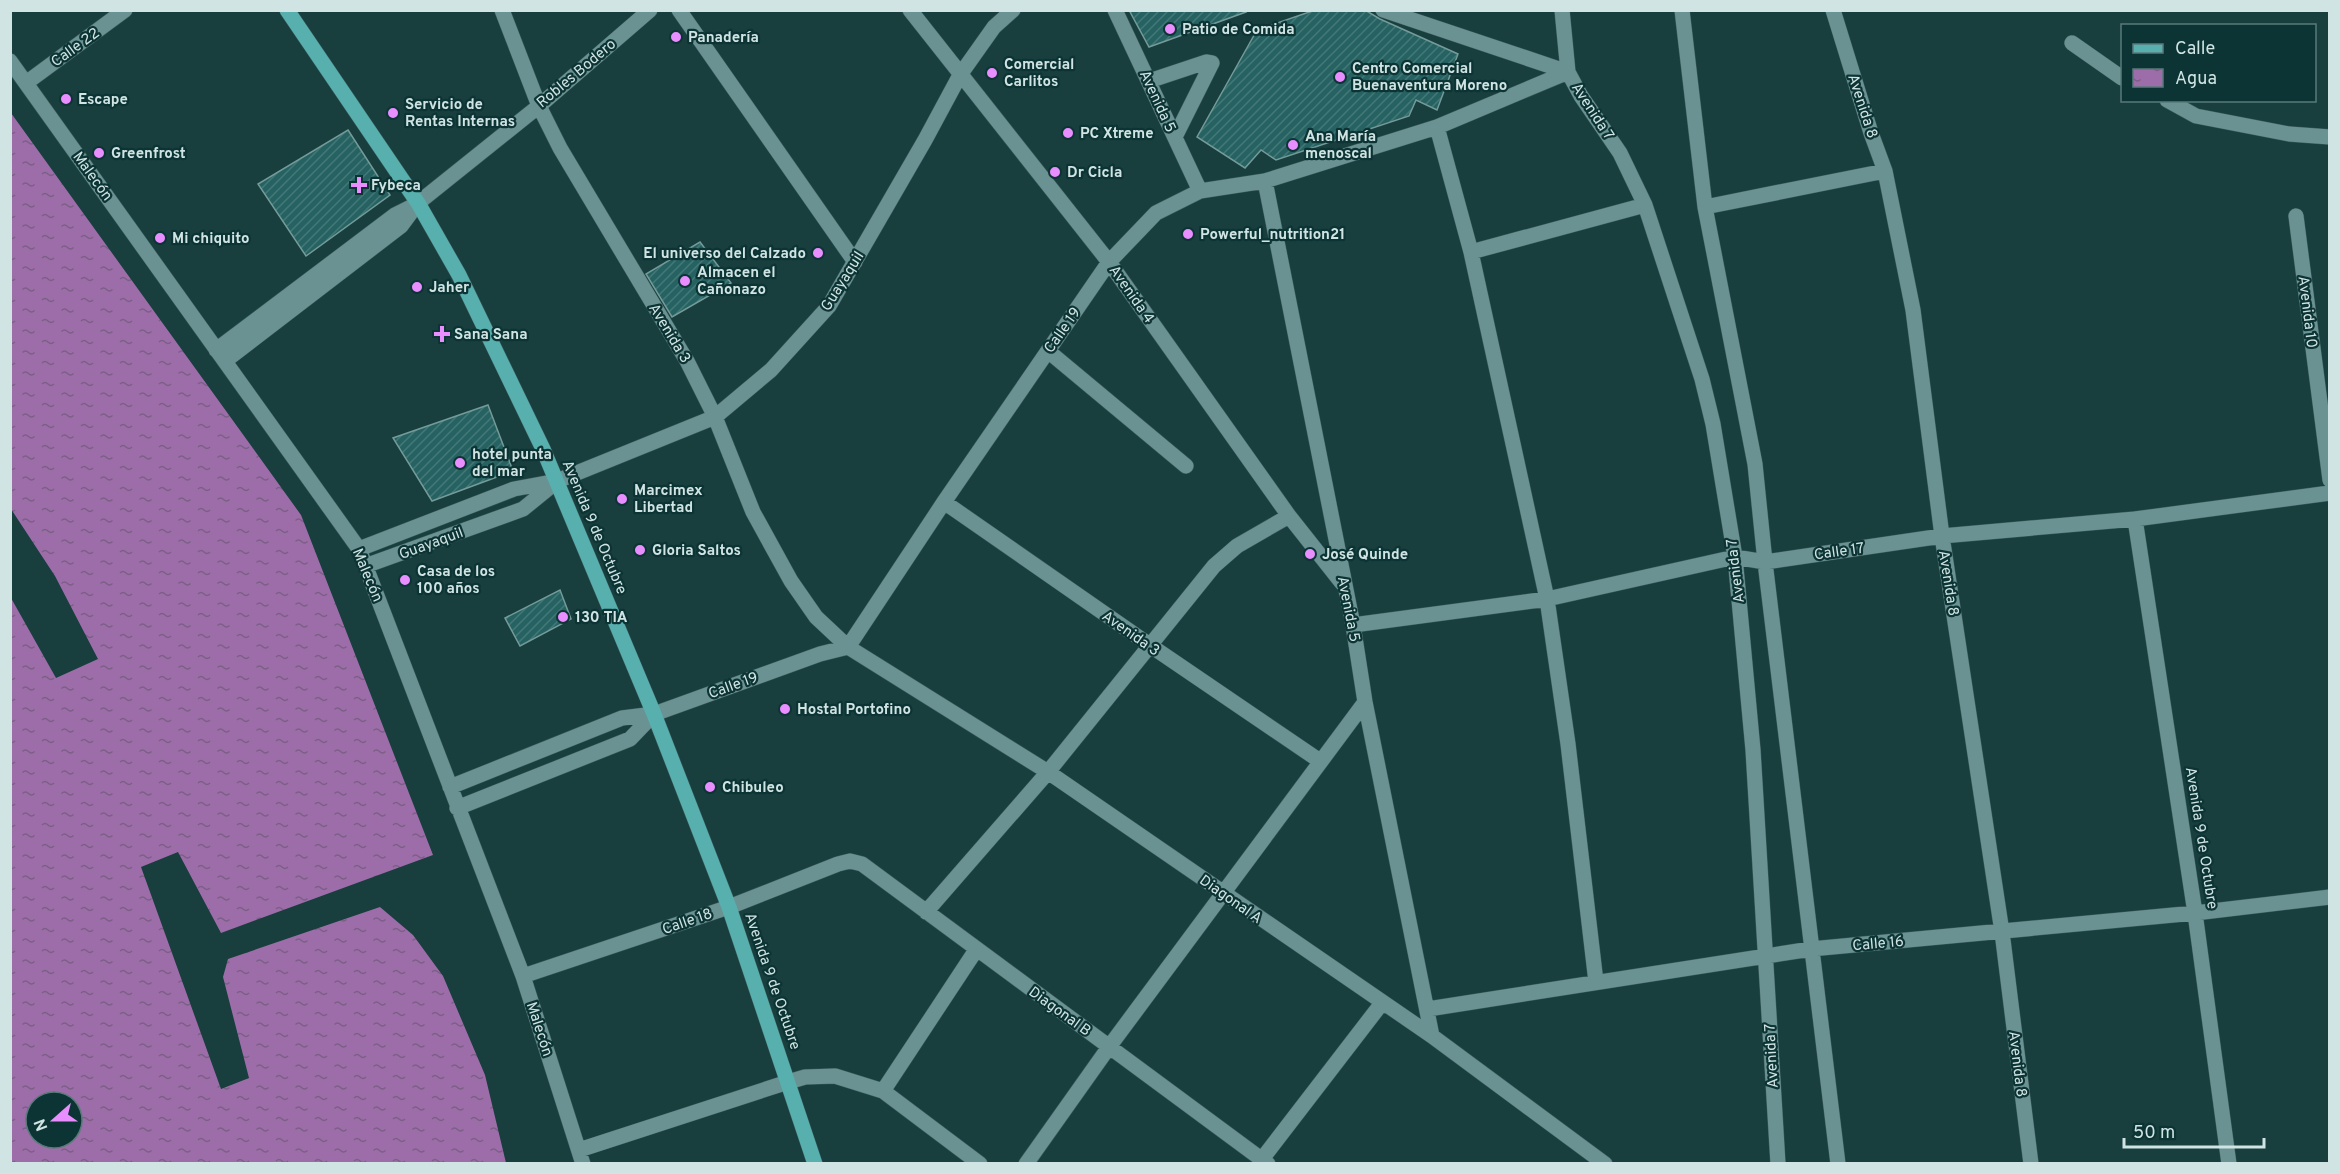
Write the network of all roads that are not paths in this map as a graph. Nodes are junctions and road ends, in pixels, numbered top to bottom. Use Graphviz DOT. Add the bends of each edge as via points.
graph roads {
  1 [pos="125,10"];
  2 [pos="287,10"];
  3 [pos="502,10"];
  4 [pos="650,10"];
  5 [pos="679,10"];
  6 [pos="910,10"];
  7 [pos="1012,10"];
  8 [pos="1115,10"];
  9 [pos="1383,10"];
  10 [pos="1562,10"];
  11 [pos="1682,10"];
  12 [pos="1833,10"];
  13 [pos="2072,43"];
  14 [pos="10,62"];
  15 [pos="1568,72"];
  16 [pos="960,75"];
  17 [pos="2121,77"];
  18 [pos="1149,81"];
  19 [pos="26,83"];
  20 [pos="2171,102"];
  21 [pos="538,106"];
  22 [pos="1437,127"];
  23 [pos="1175,137"];
  24 [pos="2330,137"];
  25 [pos="1886,171"];
  26 [pos="1265,181"];
  27 [pos="1200,191"];
  28 [pos="418,203"];
  29 [pos="1645,205"];
  30 [pos="1705,207"];
  31 [pos="2295,216"];
  32 [pos="1471,252"];
  33 [pos="855,262"];
  34 [pos="1109,262"];
  35 [pos="1048,351"];
  36 [pos="221,355"];
  37 [pos="715,417"];
  38 [pos="1186,466"];
  39 [pos="2330,480"];
  40 [pos="557,481"];
  41 [pos="2330,493"];
  42 [pos="944,502"];
  43 [pos="1289,516"];
  44 [pos="2135,519"];
  45 [pos="1942,536"];
  46 [pos="359,549"];
  47 [pos="1735,557"];
  48 [pos="1765,562"];
  49 [pos="365,566"];
  50 [pos="1344,585"];
  51 [pos="1547,599"];
  52 [pos="1353,625"];
  53 [pos="1151,646"];
  54 [pos="848,647"];
  55 [pos="1365,702"];
  56 [pos="654,714"];
  57 [pos="1320,761"];
  58 [pos="1048,772"];
  59 [pos="450,787"];
  60 [pos="457,808"];
  61 [pos="850,861"];
  62 [pos="1223,894"];
  63 [pos="2330,897"];
  64 [pos="729,907"];
  65 [pos="926,912"];
  66 [pos="2195,913"];
  67 [pos="2002,932"];
  68 [pos="1811,949"];
  69 [pos="976,950"];
  70 [pos="1765,955"];
  71 [pos="523,976"];
  72 [pos="1596,982"];
  73 [pos="1382,1003"];
  74 [pos="1428,1009"];
  75 [pos="1432,1036"];
  76 [pos="1109,1047"];
  77 [pos="788,1082"];
  78 [pos="883,1090"];
  79 [pos="581,1157"];
  80 [pos="1264,1162"];
  81 [pos="815,1164"];
  82 [pos="980,1164"];
  83 [pos="1026,1164"];
  84 [pos="1605,1164"];
  85 [pos="1778,1164"];
  86 [pos="1838,1164"];
  87 [pos="2031,1164"];
  88 [pos="2229,1164"];
  1 -- 19 [label="street, Calle 22"];
  2 -- 28 [label="main road, Avenida 9 de Octubre"];
  3 -- 21 [label="street, Avenida 3"];
  4 -- 21 [label="street, Robles Bodero"];
  5 -- 33 [label="street"];
  6 -- 16 [label="street, Avenida 4"];
  7 -- 16 [label="street, Guayaquil" via="994,27"];
  8 -- 18 [label="street, Avenida 5"];
  9 -- 15 [label="street"];
  10 -- 15 [label="street, Avenida 7"];
  11 -- 30 [label="street, Avenida 7"];
  12 -- 25 [label="street, Avenida 8"];
  13 -- 17 [label="street"];
  14 -- 19 [label="street, Malecón"];
  15 -- 22 [label="street, Calle 19"];
  15 -- 29 [label="street, Avenida 7" via="1620,153"];
  16 -- 33 [label="street, Guayaquil"];
  16 -- 34 [label="street, Avenida 4"];
  18 -- 23 [label="street, Avenida 5"];
  18 -- 23 [label="street" via="1212,63"];
  19 -- 36 [label="street, Malecón"];
  20 -- 24 [label="street" via="2196,116 2289,134"];
  21 -- 28 [label="street, Robles Bodero"];
  21 -- 37 [label="street, Avenida 3" via="687,361"];
  22 -- 26 [label="street, Calle 19"];
  22 -- 32 [label="street"];
  23 -- 27 [label="street, Avenida 5"];
  25 -- 30 [label="street"];
  25 -- 45 [label="street, Avenida 8" via="1913,310"];
  26 -- 27 [label="street, Calle 19"];
  26 -- 50 [label="street, Avenida 5"];
  27 -- 34 [label="street, Calle 19" via="1156,213"];
  28 -- 36 [label="street, Robles Bodero" via="401,226"];
  28 -- 40 [label="main road, Avenida 9 de Octubre" via="459,275"];
  29 -- 32 [label="street"];
  29 -- 47 [label="street, Avenida 7" via="1702,379"];
  30 -- 48 [label="street, Avenida 7" via="1755,464"];
  31 -- 39 [label="street, Avenida 10"];
  32 -- 51 [label="street"];
  33 -- 37 [label="street, Guayaquil" via="829,306 771,370"];
  34 -- 35 [label="street, Calle 19"];
  34 -- 43 [label="street, Avenida 4"];
  35 -- 38 [label="street"];
  35 -- 42 [label="street, Calle 19"];
  36 -- 46 [label="street, Malecón"];
  37 -- 40 [label="street, Guayaquil"];
  37 -- 54 [label="street, Avenida 3" via="753,512 791,581 816,617"];
  40 -- 46 [label="street, Guayaquil" via="514,489"];
  40 -- 49 [label="street, Guayaquil" via="523,509"];
  40 -- 56 [label="main road, Avenida 9 de Octubre"];
  41 -- 44 [label="street, Calle 17"];
  42 -- 53 [label="street, Avenida 3"];
  42 -- 54 [label="street, Calle 19"];
  43 -- 50 [label="street, Avenida 4"];
  43 -- 53 [label="street" via="1238,546 1214,566"];
  44 -- 45 [label="street, Calle 17"];
  44 -- 66 [label="street, Avenida 9 de Octubre"];
  45 -- 48 [label="street, Calle 17"];
  45 -- 67 [label="street, Avenida 8"];
  46 -- 49 [label="street, Malecón"];
  47 -- 48 [label="street, Calle 17"];
  47 -- 51 [label="street, Calle 17"];
  47 -- 70 [label="street, Avenida 7" via="1753,750"];
  48 -- 68 [label="street, Avenida 7"];
  49 -- 59 [label="street, Malecón"];
  50 -- 52 [label="street, Avenida 5"];
  51 -- 52 [label="street, Calle 17"];
  51 -- 72 [label="street"];
  52 -- 55 [label="street, Avenida 5"];
  53 -- 57 [label="street, Avenida 3"];
  53 -- 58 [label="street"];
  54 -- 56 [label="street, Calle 19"];
  54 -- 58 [label="street, Diagonal A"];
  55 -- 57 [label="street"];
  55 -- 74 [label="street, Avenida 5"];
  56 -- 59 [label="street, Calle 19" via="622,718"];
  56 -- 60 [label="street, Calle 19" via="630,739"];
  56 -- 64 [label="main road, Avenida 9 de Octubre"];
  57 -- 62 [label="street"];
  58 -- 62 [label="street, Diagonal A"];
  58 -- 65 [label="street"];
  59 -- 60 [label="street, Malecón"];
  60 -- 71 [label="street, Malecón"];
  61 -- 64 [label="street, Calle 18"];
  61 -- 65 [label="street, Diagonal B" via="862,864"];
  62 -- 73 [label="street, Diagonal A"];
  62 -- 76 [label="street"];
  63 -- 66 [label="street, Calle 16"];
  64 -- 71 [label="street, Calle 18"];
  64 -- 77 [label="main road, Avenida 9 de Octubre"];
  65 -- 69 [label="street, Diagonal B"];
  66 -- 67 [label="street, Calle 16"];
  66 -- 88 [label="street, Avenida 9 de Octubre"];
  67 -- 68 [label="street, Calle 16"];
  67 -- 87 [label="street, Avenida 8"];
  68 -- 70 [label="street, Calle 16"];
  68 -- 86 [label="street, Avenida 7"];
  69 -- 76 [label="street, Diagonal B"];
  69 -- 78 [label="street"];
  70 -- 72 [label="street, Calle 16"];
  70 -- 85 [label="street, Avenida 7"];
  71 -- 79 [label="street, Malecón"];
  72 -- 74 [label="street, Calle 16"];
  73 -- 75 [label="street, Diagonal A"];
  73 -- 80 [label="street"];
  74 -- 75 [label="street, Avenida 5"];
  75 -- 84 [label="street, Diagonal A"];
  76 -- 80 [label="street, Diagonal B"];
  76 -- 83 [label="street"];
  77 -- 78 [label="street" via="835,1076"];
  77 -- 79 [label="street"];
  77 -- 81 [label="main road, Avenida 9 de Octubre"];
  78 -- 82 [label="street"];
}
